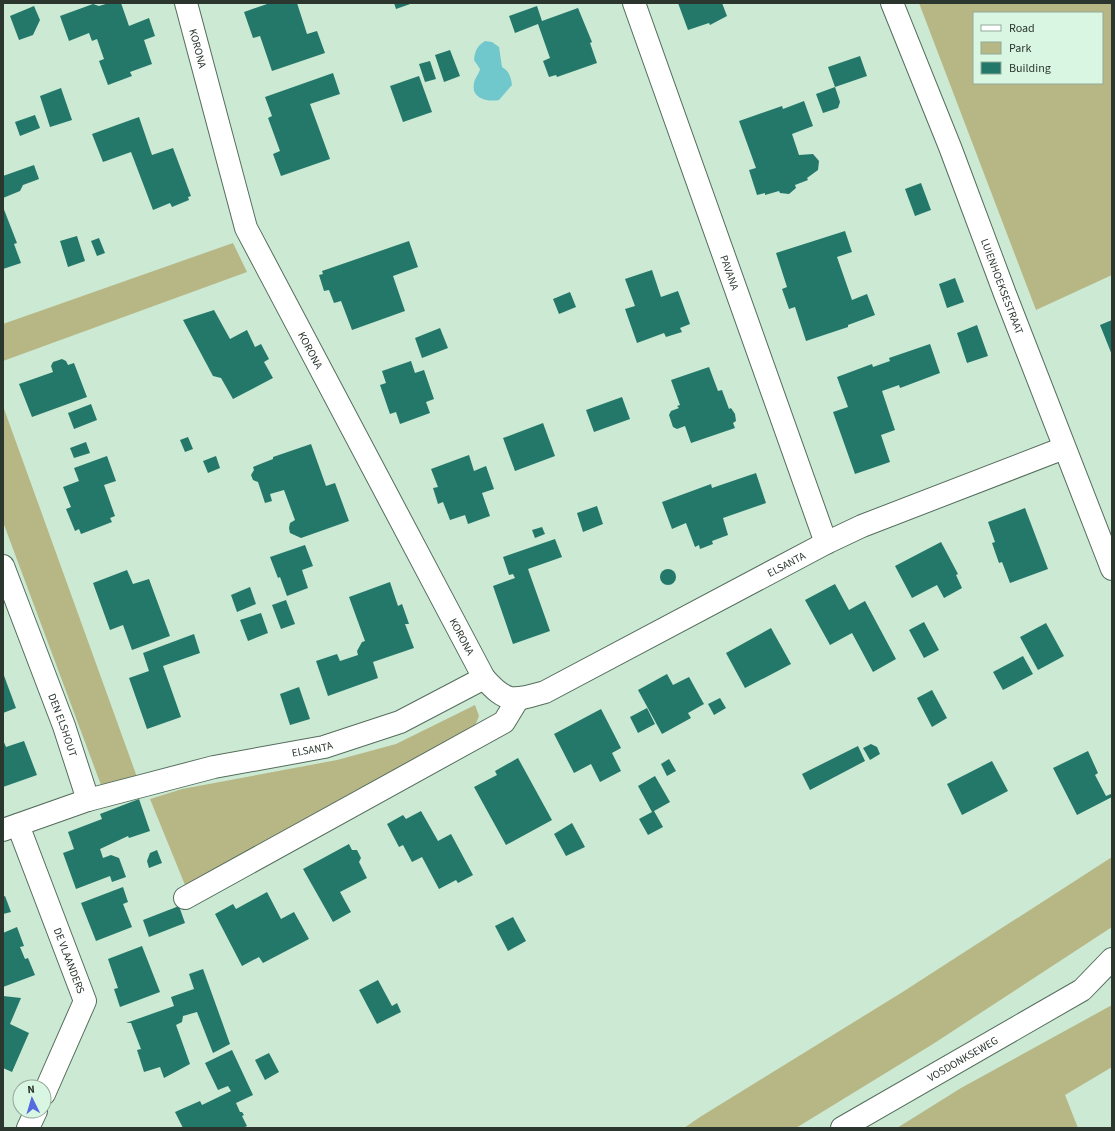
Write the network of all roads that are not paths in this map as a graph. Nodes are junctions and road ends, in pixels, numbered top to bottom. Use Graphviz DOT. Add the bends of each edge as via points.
graph roads {
  1 [pos="186,3"];
  2 [pos="634,3"];
  3 [pos="892,3"];
  4 [pos="1064,448"];
  5 [pos="826,543"];
  6 [pos="3,566"];
  7 [pos="1112,569"];
  8 [pos="484,678"];
  9 [pos="518,699"];
  10 [pos="88,800"];
  11 [pos="10,827"];
  12 [pos="185,898"];
  13 [pos="1112,959"];
  14 [pos="1112,983"];
  15 [pos="1082,990"];
  16 [pos="51,1079"];
  17 [pos="842,1128"];
  1 -- 8 [label="street, KORONA" via="246,228"];
  2 -- 5 [label="street, PAVANA"];
  3 -- 4 [label="street, LUIENHOEKSESTRAAT" via="950,147"];
  4 -- 5 [label="street, ELSANTA" via="862,526"];
  4 -- 7 [label="street, LUIENHOEKSESTRAAT"];
  5 -- 9 [label="street, ELSANTA" via="545,692"];
  6 -- 10 [label="street, DEN ELSHOUT" via="64,726"];
  8 -- 9 [label="street, ELSANTA" via="498,694"];
  8 -- 10 [label="street, ELSANTA" via="400,722 324,747 214,766"];
  9 -- 12 [label="street" via="504,722"];
  10 -- 11 [label="street"];
  11 -- 16 [label="street, DE VLAANDERS" via="85,1001"];
  13 -- 15 [label="street, VOSDONKSEWEG"];
  14 -- 15 [label="street, VOSDONKSEWEG"];
  15 -- 17 [label="street, VOSDONKSEWEG"];
}
